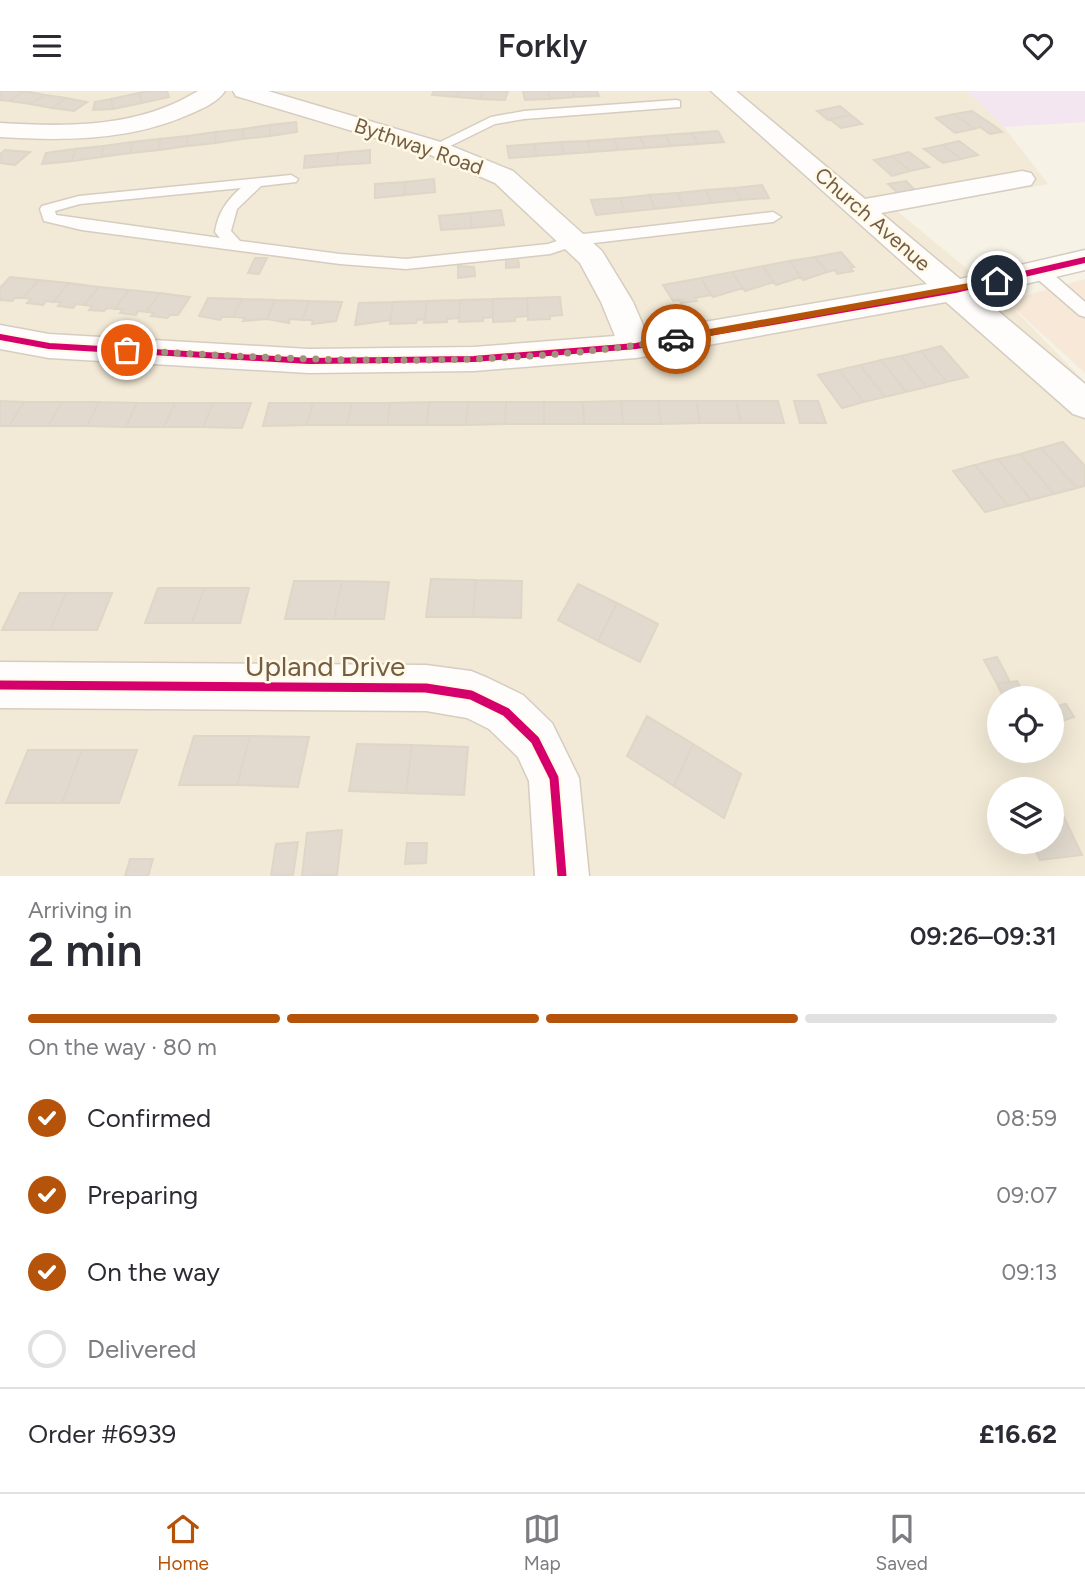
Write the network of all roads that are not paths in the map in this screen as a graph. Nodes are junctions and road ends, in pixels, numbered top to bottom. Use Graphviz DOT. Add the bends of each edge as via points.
graph roads {
  1 [pos="215,91"];
  2 [pos="244,91"];
  3 [pos="722,91"];
  4 [pos="676,104"];
  5 [pos="0,130"];
  6 [pos="435,148"];
  7 [pos="291,179"];
  8 [pos="1022,179"];
  9 [pos="257,182"];
  10 [pos="861,208"];
  11 [pos="773,217"];
  12 [pos="575,240"];
  13 [pos="235,245"];
  14 [pos="1085,260"];
  15 [pos="1040,272"];
  16 [pos="955,290"];
  17 [pos="1085,311"];
  18 [pos="0,337"];
  19 [pos="636,346"];
  20 [pos="1085,404"];
  21 [pos="0,685"];
  22 [pos="562,876"];
  1 -- 5 [label="street" via="174,114 121,126 65,132"];
  2 -- 6 [label="street, Bythway Road"];
  3 -- 10 [label="street, Church Avenue"];
  4 -- 6 [label="lane" via="491,121"];
  6 -- 12 [label="street, Bythway Road" via="504,177"];
  7 -- 9 [label="lane"];
  8 -- 10 [label="street"];
  9 -- 13 [label="lane" via="224,215 223,232"];
  9 -- 13 [label="lane" via="79,200 47,209 49,218 60,221"];
  10 -- 16 [label="street, Church Avenue"];
  11 -- 12 [label="lane"];
  12 -- 13 [label="lane" via="550,249 406,264"];
  12 -- 19 [label="street, Bythway Road" via="592,258"];
  14 -- 15 [label="street"];
  15 -- 16 [label="street"];
  15 -- 17 [label="lane"];
  16 -- 19 [label="street"];
  16 -- 20 [label="street, Church Avenue"];
  18 -- 19 [label="street" via="49,346 309,361 474,359"];
  21 -- 22 [label="street, Upland Drive" via="426,688 471,695 506,712 535,740 554,778"];
}
